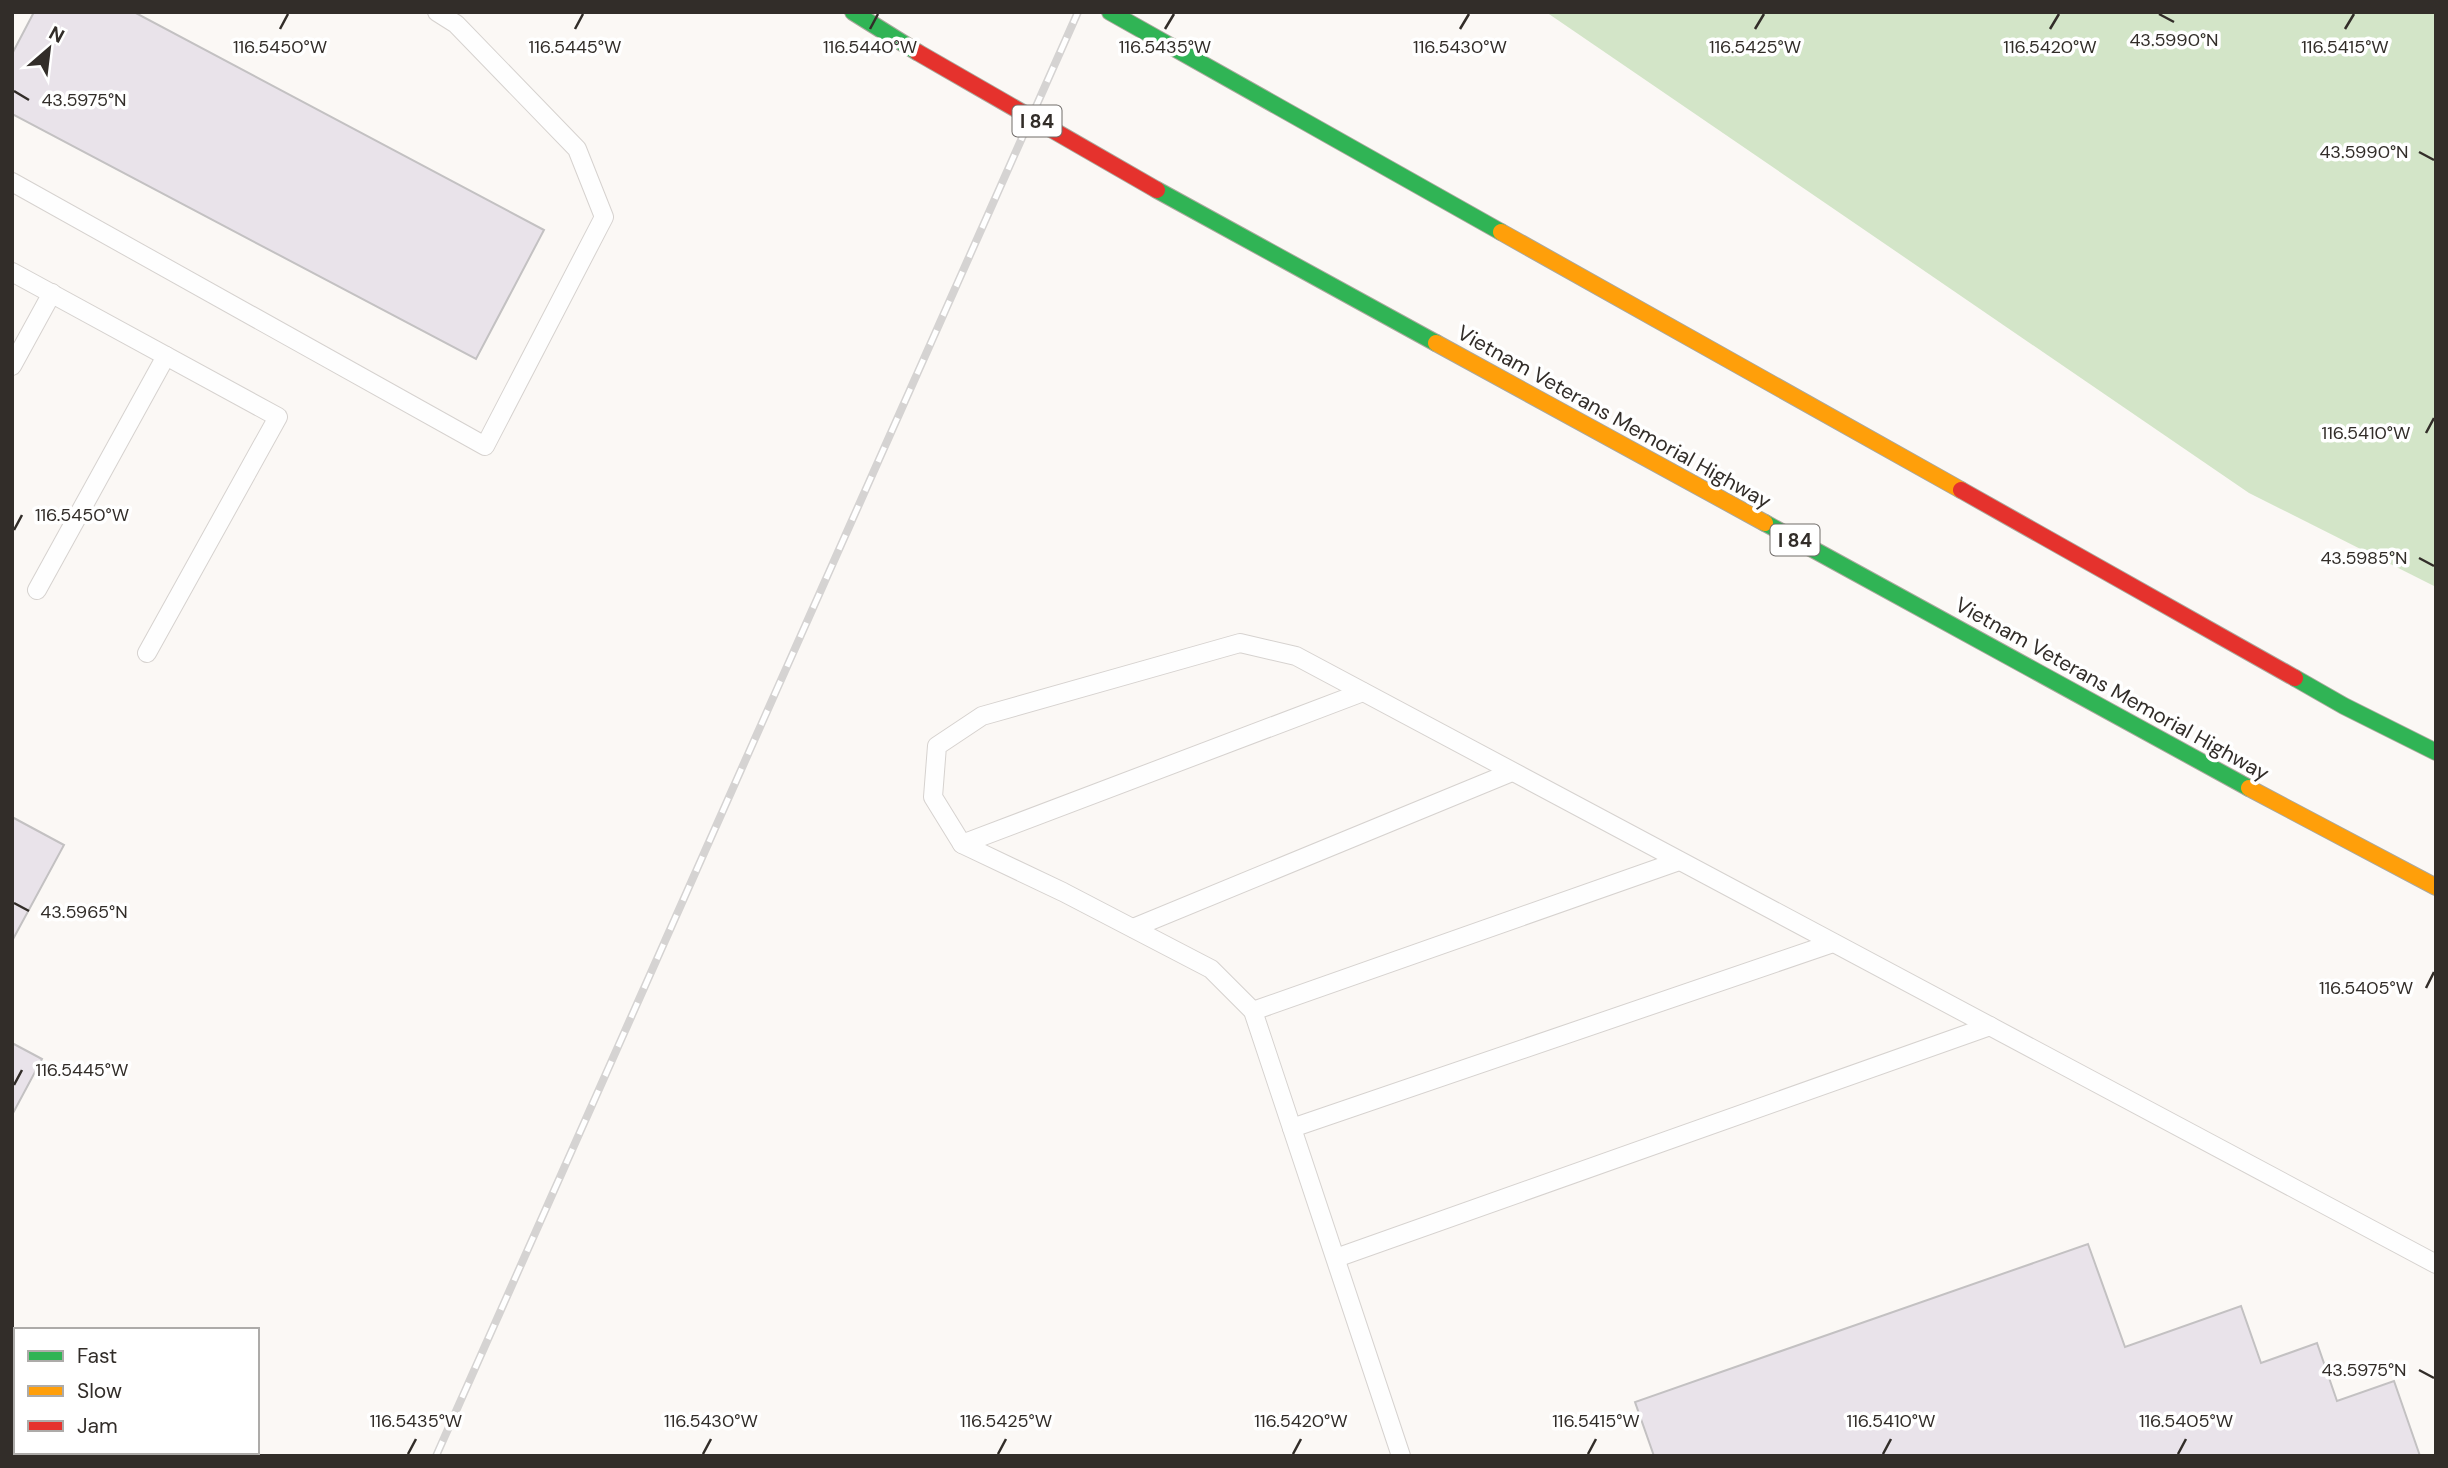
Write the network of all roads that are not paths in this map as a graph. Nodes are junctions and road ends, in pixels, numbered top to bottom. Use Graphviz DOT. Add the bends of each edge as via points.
graph roads {
  1 [pos="438,12"];
  2 [pos="853,12"];
  3 [pos="1110,12"];
  4 [pos="12,182"];
  5 [pos="12,272"];
  6 [pos="51,293"];
  7 [pos="166,356"];
  8 [pos="12,366"];
  9 [pos="37,590"];
  10 [pos="147,653"];
  11 [pos="1363,692"];
  12 [pos="2436,752"];
  13 [pos="1512,772"];
  14 [pos="962,844"];
  15 [pos="1679,861"];
  16 [pos="2436,887"];
  17 [pos="1133,928"];
  18 [pos="1832,943"];
  19 [pos="1253,1011"];
  20 [pos="1990,1026"];
  21 [pos="1292,1128"];
  22 [pos="1336,1258"];
  23 [pos="2436,1264"];
  24 [pos="1401,1456"];
  1 -- 4 [label="lane" via="456,24 577,149 604,218 485,446"];
  2 -- 16 [label="highway, Vietnam Veterans Memorial Highway / I 84, bridge" via="1157,190"];
  3 -- 12 [label="highway" via="2344,706"];
  5 -- 6 [label="lane"];
  6 -- 7 [label="lane"];
  6 -- 8 [label="lane"];
  7 -- 9 [label="lane"];
  7 -- 10 [label="lane" via="278,417"];
  11 -- 13 [label="lane"];
  11 -- 14 [label="lane"];
  11 -- 14 [label="lane" via="1296,656 1240,643 982,716 937,746 933,797"];
  13 -- 15 [label="lane"];
  13 -- 17 [label="lane"];
  14 -- 17 [label="lane"];
  15 -- 18 [label="lane"];
  15 -- 19 [label="lane"];
  17 -- 19 [label="lane" via="1210,969"];
  18 -- 20 [label="lane"];
  18 -- 21 [label="lane"];
  19 -- 21 [label="lane"];
  20 -- 22 [label="lane"];
  20 -- 23 [label="lane"];
  21 -- 22 [label="lane"];
  22 -- 24 [label="lane"];
}
